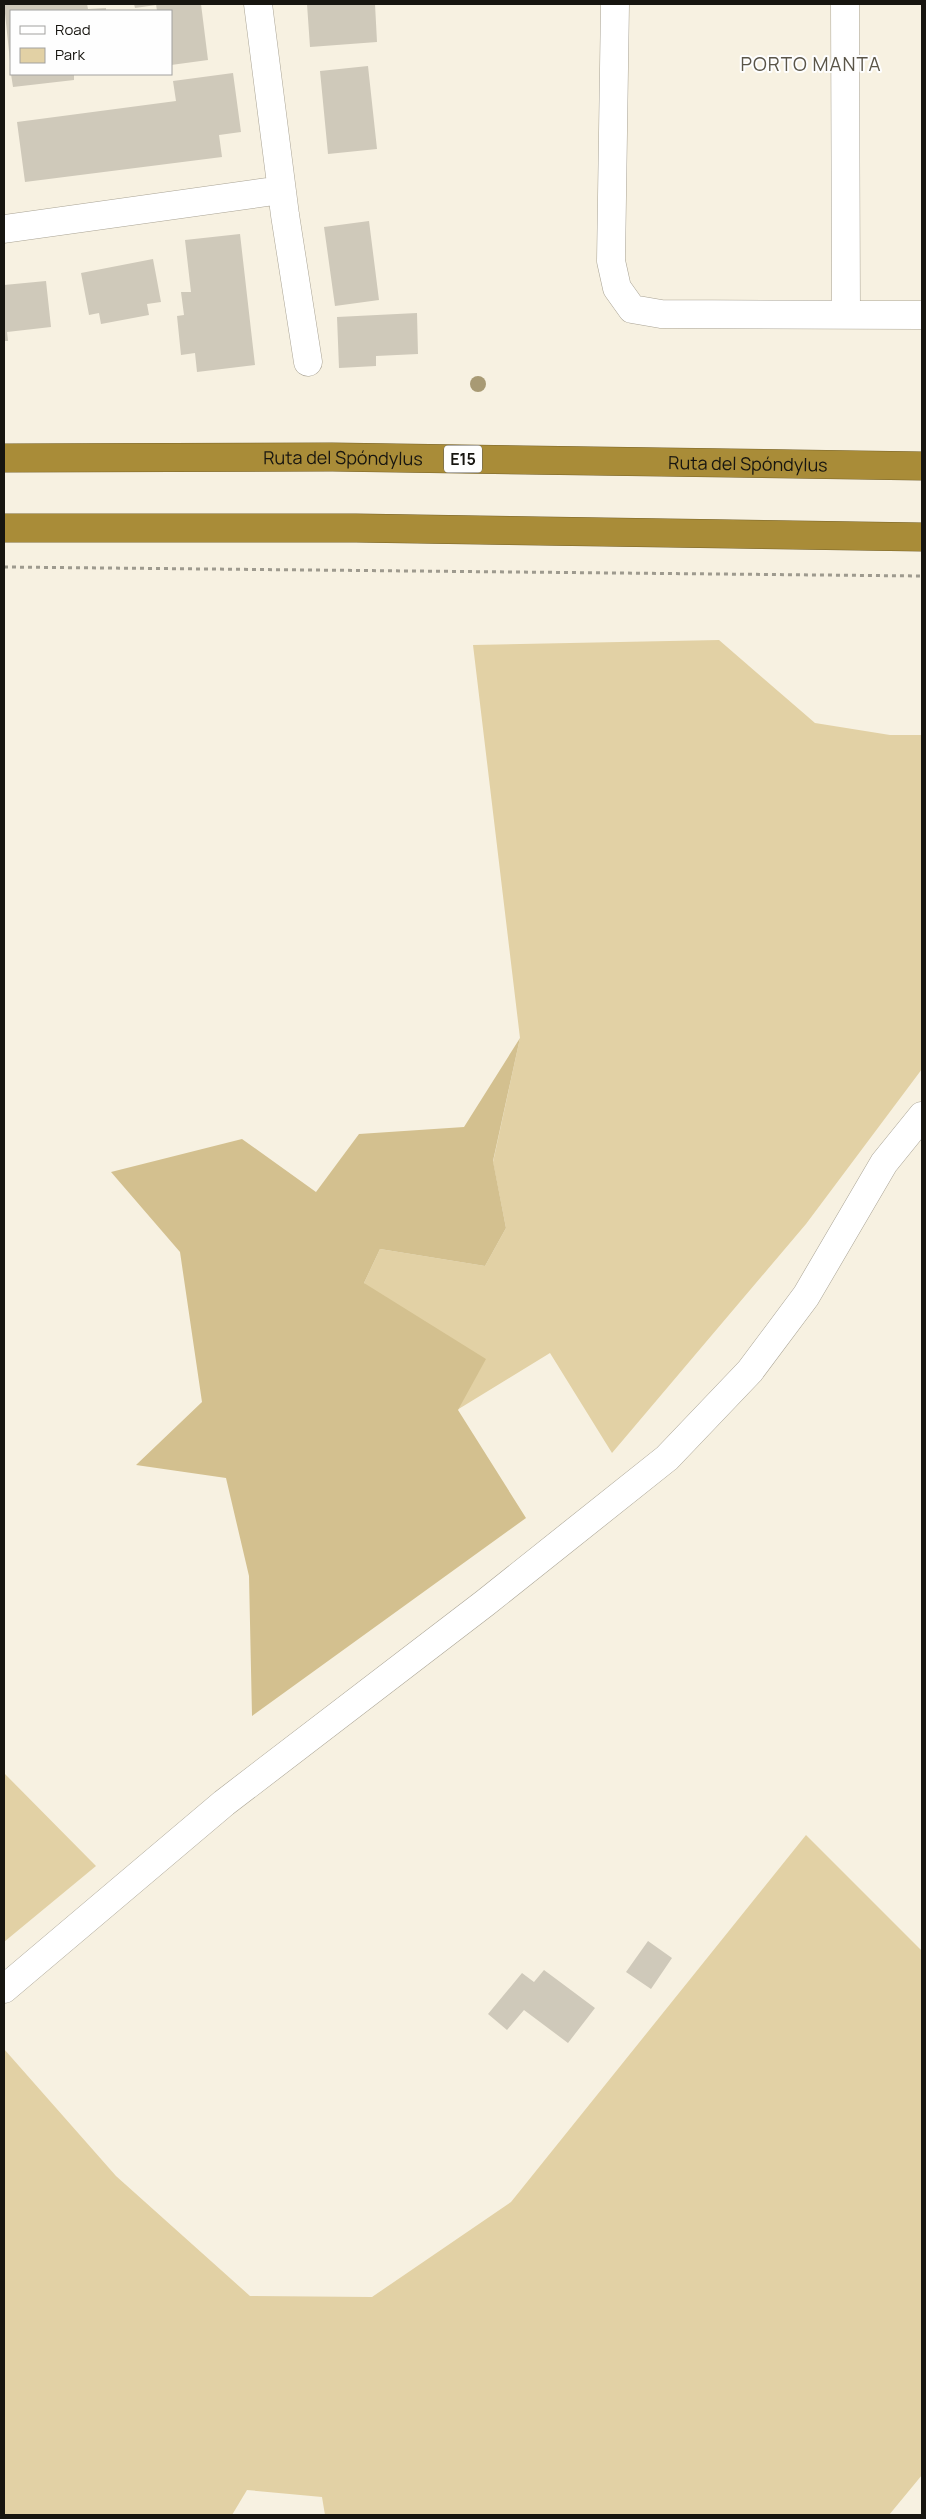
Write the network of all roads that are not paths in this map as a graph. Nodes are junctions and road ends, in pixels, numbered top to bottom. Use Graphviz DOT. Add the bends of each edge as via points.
graph roads {
  1 [pos="258,4"];
  2 [pos="615,4"];
  3 [pos="845,4"];
  4 [pos="281,190"];
  5 [pos="4,229"];
  6 [pos="846,314"];
  7 [pos="922,315"];
  8 [pos="308,362"];
  9 [pos="4,458"];
  10 [pos="922,466"];
  11 [pos="4,528"];
  12 [pos="922,537"];
  13 [pos="922,1116"];
  14 [pos="4,1989"];
  1 -- 4 [label="street"];
  2 -- 6 [label="street" via="611,261 617,288 632,309 660,314"];
  3 -- 6 [label="street"];
  4 -- 5 [label="street"];
  4 -- 8 [label="street"];
  6 -- 7 [label="street"];
  9 -- 10 [label="highway, Ruta del Spóndylus / E15" via="332,457"];
  11 -- 12 [label="highway" via="346,528"];
  13 -- 14 [label="street" via="884,1164 806,1296 750,1371 667,1458 224,1803"];
}
